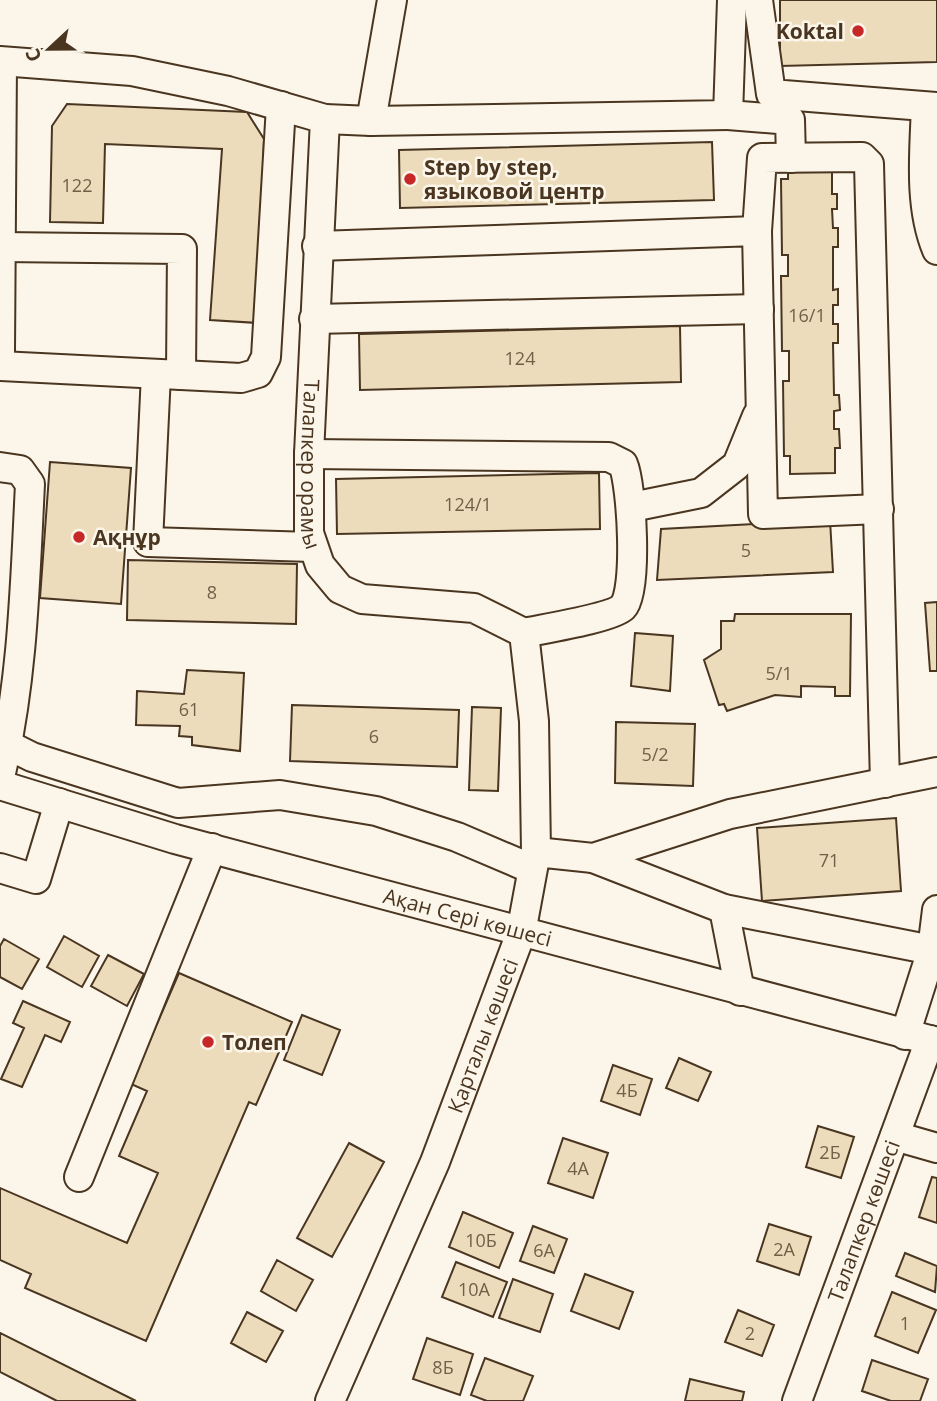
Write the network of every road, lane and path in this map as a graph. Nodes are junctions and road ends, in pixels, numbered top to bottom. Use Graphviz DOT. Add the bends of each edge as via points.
graph roads {
  1 [pos="392,0"];
  2 [pos="733,0"];
  3 [pos="758,0"];
  4 [pos="1,62"];
  5 [pos="281,106"];
  6 [pos="932,107"];
  7 [pos="728,116"];
  8 [pos="325,118"];
  9 [pos="371,121"];
  10 [pos="791,158"];
  11 [pos="757,231"];
  12 [pos="317,246"];
  13 [pos="1,247"];
  14 [pos="937,250"];
  15 [pos="759,309"];
  16 [pos="314,319"];
  17 [pos="0,352"];
  18 [pos="0,366"];
  19 [pos="169,374"];
  20 [pos="761,405"];
  21 [pos="309,454"];
  22 [pos="0,467"];
  23 [pos="632,507"];
  24 [pos="879,509"];
  25 [pos="313,547"];
  26 [pos="524,633"];
  27 [pos="4,742"];
  28 [pos="937,772"];
  29 [pos="0,776"];
  30 [pos="885,783"];
  31 [pos="0,785"];
  32 [pos="59,803"];
  33 [pos="212,848"];
  34 [pos="593,858"];
  35 [pos="534,860"];
  36 [pos="0,868"];
  37 [pos="724,909"];
  38 [pos="937,910"];
  39 [pos="522,933"];
  40 [pos="935,951"];
  41 [pos="740,991"];
  42 [pos="924,1039"];
  43 [pos="895,1136"];
  44 [pos="937,1148"];
  45 [pos="79,1177"];
  46 [pos="330,1401"];
  47 [pos="797,1401"];
  1 -- 9 [label="street"];
  2 -- 7 [label="street"];
  3 -- 6 [label="street" via="771,94"];
  4 -- 5 [label="street" via="132,71"];
  4 -- 13 [label="street"];
  5 -- 8 [label="street"];
  5 -- 19 [label="street" via="266,357 258,373 241,378"];
  6 -- 14 [label="street" via="924,152 927,219"];
  7 -- 9 [label="street"];
  7 -- 10 [label="street" via="790,120"];
  8 -- 9 [label="street"];
  8 -- 12 [label="street, Талапкер орамы"];
  10 -- 11 [label="street" via="762,158"];
  10 -- 24 [label="street" via="862,157 869,164"];
  11 -- 12 [label="street"];
  11 -- 15 [label="street"];
  12 -- 16 [label="street, Талапкер орамы"];
  13 -- 17 [label="street"];
  13 -- 19 [label="street" via="182,249"];
  15 -- 16 [label="street"];
  15 -- 20 [label="street"];
  16 -- 21 [label="street, Талапкер орамы"];
  18 -- 19 [label="street"];
  19 -- 25 [label="street" via="148,542"];
  20 -- 23 [label="street" via="737,465 701,493"];
  20 -- 24 [label="street" via="763,514"];
  21 -- 23 [label="street" via="609,457 623,464"];
  21 -- 25 [label="street, Талапкер орамы"];
  22 -- 27 [label="street" via="20,470 30,484 22,649"];
  23 -- 26 [label="street" via="630,593 623,607"];
  24 -- 30 [label="street"];
  25 -- 26 [label="street, Талапкер орамы" via="320,565 340,589 362,599 474,608"];
  26 -- 35 [label="street" via="534,721"];
  27 -- 29 [label="street"];
  27 -- 35 [label="street" via="32,757 178,803 279,794 376,811"];
  28 -- 30 [label="street"];
  30 -- 34 [label="street" via="730,814"];
  31 -- 32 [label="street, Ақан Сері көшесі"];
  32 -- 33 [label="street, Ақан Сері көшесі"];
  32 -- 36 [label="street" via="36,879"];
  33 -- 39 [label="street, Ақан Сері көшесі"];
  33 -- 45 [label="street"];
  34 -- 35 [label="street"];
  34 -- 37 [label="street"];
  35 -- 39 [label="street, Қарталы көшесі"];
  37 -- 40 [label="street"];
  37 -- 41 [label="street"];
  38 -- 40 [label="street, Талапкер көшесі"];
  39 -- 41 [label="street, Ақан Сері көшесі"];
  39 -- 46 [label="street, Қарталы көшесі" via="435,1162"];
  40 -- 42 [label="street, Талапкер көшесі"];
  41 -- 42 [label="street, Ақан Сері көшесі"];
  42 -- 43 [label="street, Талапкер көшесі"];
  43 -- 44 [label="street"];
  43 -- 47 [label="street, Талапкер көшесі"];
}
